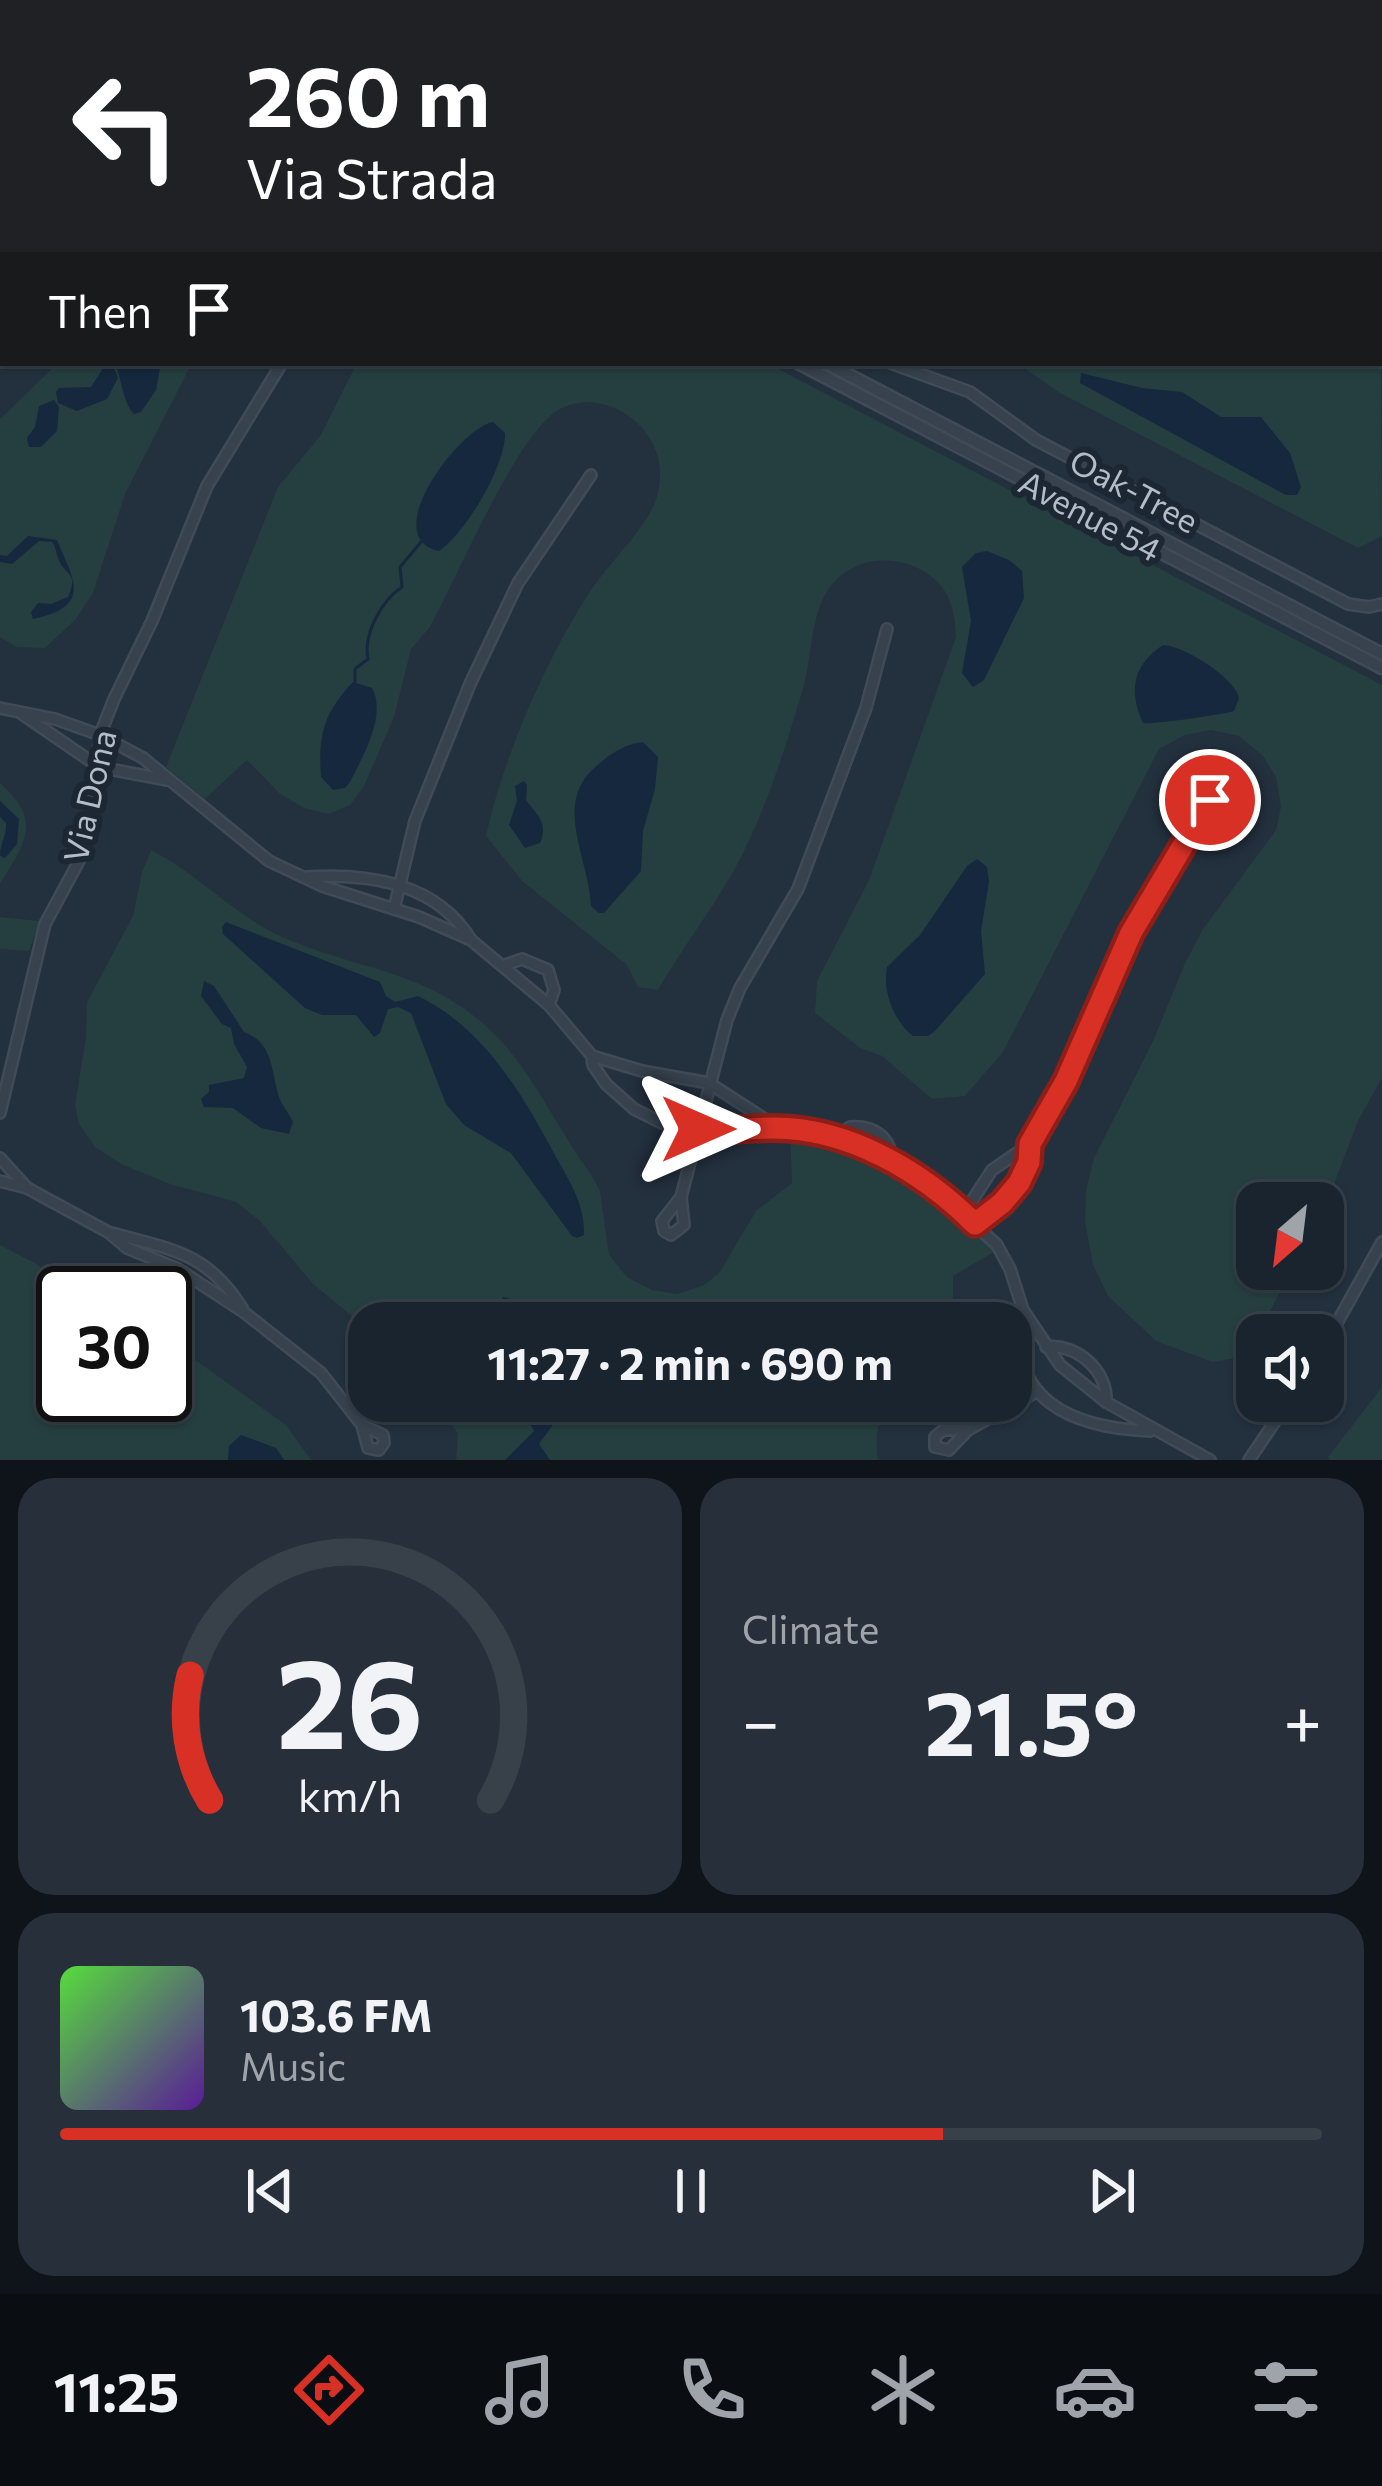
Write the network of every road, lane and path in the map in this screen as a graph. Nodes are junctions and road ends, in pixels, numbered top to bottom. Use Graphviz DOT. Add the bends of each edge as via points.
graph roads {
  1 [pos="280,366"];
  2 [pos="804,366"];
  3 [pos="832,366"];
  4 [pos="898,366"];
  5 [pos="590,475"];
  6 [pos="1382,604"];
  7 [pos="887,629"];
  8 [pos="1382,654"];
  9 [pos="1382,668"];
  10 [pos="0,708"];
  11 [pos="22,714"];
  12 [pos="100,735"];
  13 [pos="98,767"];
  14 [pos="176,784"];
  15 [pos="1210,800"];
  16 [pos="304,878"];
  17 [pos="400,887"];
  18 [pos="394,909"];
  19 [pos="471,940"];
  20 [pos="505,965"];
  21 [pos="549,1005"];
  22 [pos="592,1056"];
  23 [pos="709,1083"];
  24 [pos="0,1113"];
  25 [pos="777,1127"];
  26 [pos="698,1129"];
  27 [pos="836,1138"];
  28 [pos="1030,1144"];
  29 [pos="0,1159"];
  30 [pos="891,1161"];
  31 [pos="0,1180"];
  32 [pos="27,1188"];
  33 [pos="681,1196"];
  34 [pos="964,1213"];
  35 [pos="975,1224"];
  36 [pos="108,1232"];
  37 [pos="1382,1242"];
  38 [pos="1020,1302"];
  39 [pos="245,1312"];
  40 [pos="1342,1314"];
  41 [pos="1032,1324"];
  42 [pos="1046,1346"];
  43 [pos="1032,1378"];
  44 [pos="1038,1391"];
  45 [pos="1106,1402"];
  46 [pos="1275,1422"];
  47 [pos="362,1425"];
  48 [pos="968,1430"];
  49 [pos="1155,1432"];
  50 [pos="1210,1460"];
  51 [pos="1250,1460"];
  1 -- 12 [label="street, Via Dona" via="207,486"];
  2 -- 9 [label="street, Avenue 54"];
  3 -- 8 [label="street, Avenue 54"];
  4 -- 6 [label="street, Oak-Tree" via="970,392 1036,440 1348,604"];
  5 -- 17 [label="street" via="518,583 470,684 415,821"];
  7 -- 23 [label="street" via="805,871 740,988"];
  10 -- 11 [label="street"];
  11 -- 12 [label="street"];
  11 -- 13 [label="street"];
  12 -- 13 [label="street, Via Dona"];
  12 -- 14 [label="street"];
  13 -- 14 [label="street"];
  13 -- 24 [label="street, Via Dona" via="80,861 35,954"];
  14 -- 16 [label="street" via="242,843"];
  15 -- 28 [label="street" via="1149,897"];
  16 -- 17 [label="street" via="345,875"];
  16 -- 18 [label="street"];
  17 -- 18 [label="street"];
  17 -- 19 [label="street" via="442,903"];
  18 -- 19 [label="street"];
  19 -- 20 [label="street"];
  20 -- 21 [label="street"];
  20 -- 21 [label="street" via="522,958 548,970"];
  21 -- 22 [label="street"];
  22 -- 23 [label="street"];
  22 -- 26 [label="street" via="606,1084 634,1109"];
  23 -- 25 [label="street"];
  23 -- 26 [label="street"];
  25 -- 26 [label="street"];
  25 -- 27 [label="street"];
  26 -- 33 [label="street"];
  27 -- 30 [label="street"];
  27 -- 30 [label="street" via="850,1127 874,1131 888,1142"];
  28 -- 34 [label="street" via="992,1170"];
  28 -- 35 [label="street" via="1019,1183"];
  29 -- 32 [label="street"];
  30 -- 34 [label="street"];
  31 -- 32 [label="street"];
  32 -- 36 [label="street"];
  34 -- 35 [label="street"];
  35 -- 38 [label="street" via="1004,1257"];
  36 -- 39 [label="street"];
  36 -- 39 [label="street" via="189,1255 226,1283"];
  37 -- 40 [label="street"];
  39 -- 47 [label="street" via="321,1373"];
  41 -- 42 [label="street"];
  42 -- 45 [label="street"];
  42 -- 45 [label="street" via="1088,1360"];
  43 -- 44 [label="street"];
  44 -- 48 [label="street"];
  44 -- 49 [label="street" via="1087,1425"];
  45 -- 49 [label="street"];
  46 -- 51 [label="street"];
  49 -- 50 [label="street"];
}
